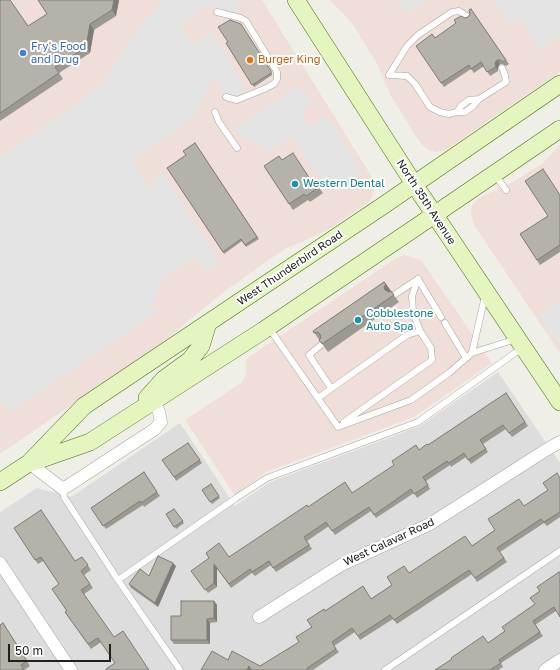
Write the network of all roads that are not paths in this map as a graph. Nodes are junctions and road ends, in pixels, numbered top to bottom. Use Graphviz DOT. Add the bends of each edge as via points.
graph roads {
  1 [pos="296,0"];
  2 [pos="217,12"];
  3 [pos="468,16"];
  4 [pos="502,68"];
  5 [pos="560,84"];
  6 [pos="226,97"];
  7 [pos="215,112"];
  8 [pos="560,129"];
  9 [pos="237,148"];
  10 [pos="495,174"];
  11 [pos="414,184"];
  12 [pos="506,190"];
  13 [pos="434,215"];
  14 [pos="418,279"];
  15 [pos="486,292"];
  16 [pos="394,295"];
  17 [pos="441,317"];
  18 [pos="208,323"];
  19 [pos="445,323"];
  20 [pos="268,327"];
  21 [pos="420,331"];
  22 [pos="520,343"];
  23 [pos="322,344"];
  24 [pos="472,353"];
  25 [pos="466,358"];
  26 [pos="331,388"];
  27 [pos="318,398"];
  28 [pos="154,402"];
  29 [pos="560,402"];
  30 [pos="132,415"];
  31 [pos="338,426"];
  32 [pos="560,442"];
  33 [pos="29,463"];
  34 [pos="0,482"];
  35 [pos="63,489"];
  36 [pos="560,551"];
  37 [pos="0,563"];
  38 [pos="118,580"];
  39 [pos="259,617"];
  40 [pos="560,660"];
  41 [pos="71,670"];
  42 [pos="180,670"];
  43 [pos="385,670"];
  44 [pos="545,670"];
  1 -- 11 [label="main road, North 35th Avenue"];
  2 -- 6 [label="lane" via="246,21 277,72 274,84 264,89 237,100"];
  3 -- 4 [label="lane" via="459,11 452,12 418,35 407,46 389,75 407,76 430,107 449,114 465,112 479,99 506,82"];
  5 -- 11 [label="main road, West Thunderbird Road"];
  7 -- 9 [label="lane"];
  8 -- 10 [label="main road, West Thunderbird Road"];
  10 -- 12 [label="lane"];
  10 -- 13 [label="main road, West Thunderbird Road"];
  11 -- 13 [label="main road, North 35th Avenue"];
  11 -- 18 [label="main road, West Thunderbird Road"];
  13 -- 15 [label="main road, North 35th Avenue"];
  13 -- 20 [label="main road, West Thunderbird Road"];
  14 -- 16 [label="lane"];
  14 -- 17 [label="lane"];
  14 -- 21 [label="lane" via="412,296 413,312"];
  15 -- 22 [label="main road, North 35th Avenue"];
  15 -- 24 [label="lane"];
  18 -- 30 [label="main road" via="201,346 190,360 164,380"];
  18 -- 33 [label="main road, West Thunderbird Road" via="84,406"];
  19 -- 25 [label="lane"];
  20 -- 27 [label="lane"];
  20 -- 28 [label="main road, West Thunderbird Road"];
  21 -- 26 [label="lane" via="407,335"];
  21 -- 31 [label="lane" via="431,348 432,360"];
  22 -- 24 [label="lane"];
  22 -- 29 [label="main road, North 35th Avenue"];
  22 -- 38 [label="lane" via="418,422 267,478"];
  23 -- 26 [label="lane" via="309,355"];
  24 -- 25 [label="lane"];
  25 -- 31 [label="lane" via="411,400"];
  26 -- 27 [label="lane"];
  27 -- 31 [label="lane"];
  28 -- 30 [label="main road, West Thunderbird Road"];
  28 -- 35 [label="street" via="161,422 155,429"];
  30 -- 33 [label="main road, West Thunderbird Road" via="90,442"];
  32 -- 39 [label="street, West Calavar Road" via="430,524 341,565"];
  33 -- 34 [label="main road, West Thunderbird Road"];
  33 -- 35 [label="street"];
  35 -- 38 [label="lane" via="64,497"];
  36 -- 43 [label="lane"];
  37 -- 41 [label="street"];
  38 -- 42 [label="lane"];
  40 -- 44 [label="street"];
}
